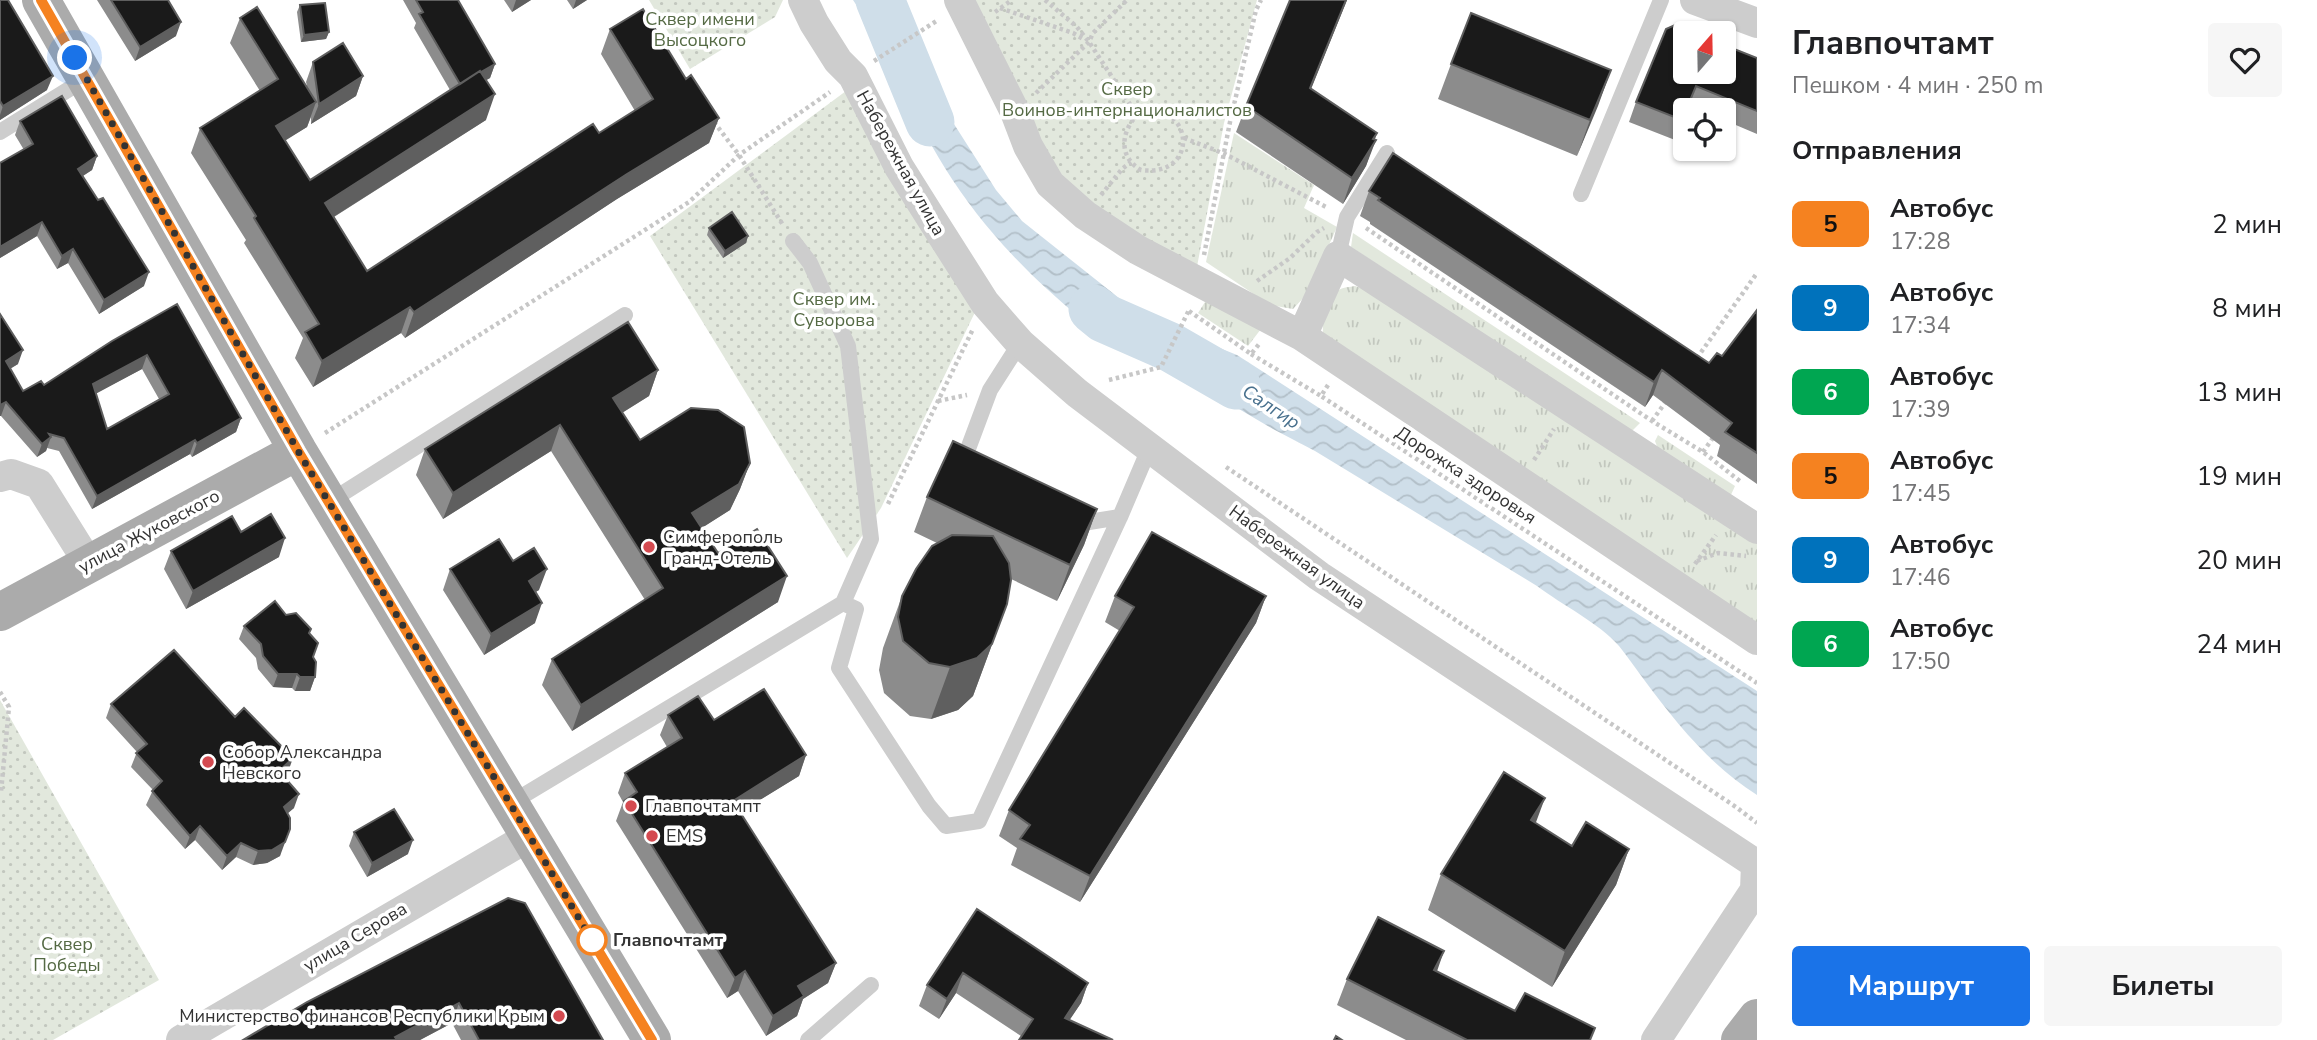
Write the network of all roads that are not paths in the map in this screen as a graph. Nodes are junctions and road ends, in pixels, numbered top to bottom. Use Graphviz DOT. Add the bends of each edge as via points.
graph roads {
  1 [pos="41,0"];
  2 [pos="803,0"];
  3 [pos="1661,0"];
  4 [pos="1706,2"];
  5 [pos="959,5"];
  6 [pos="1757,23"];
  7 [pos="87,78"];
  8 [pos="0,132"];
  9 [pos="1387,153"];
  10 [pos="1581,194"];
  11 [pos="793,241"];
  12 [pos="1338,256"];
  13 [pos="625,315"];
  14 [pos="1302,336"];
  15 [pos="1020,343"];
  16 [pos="1149,449"];
  17 [pos="298,451"];
  18 [pos="972,469"];
  19 [pos="0,477"];
  20 [pos="329,502"];
  21 [pos="1065,512"];
  22 [pos="1120,517"];
  23 [pos="1745,521"];
  24 [pos="89,564"];
  25 [pos="843,603"];
  26 [pos="0,612"];
  27 [pos="1757,640"];
  28 [pos="511,803"];
  29 [pos="530,836"];
  30 [pos="871,985"];
  31 [pos="1757,1018"];
  32 [pos="181,1040"];
  33 [pos="652,1040"];
  34 [pos="808,1040"];
  35 [pos="1656,1040"];
  36 [pos="1740,1040"];
  1 -- 7 [label="main road"];
  2 -- 15 [label="street, Набережная улица" via="838,61 861,71 899,167 985,303"];
  3 -- 10 [label="lane"];
  4 -- 6 [label="street"];
  5 -- 14 [label="street" via="1049,184 1138,250"];
  7 -- 8 [label="lane"];
  7 -- 17 [label="main road"];
  9 -- 12 [label="lane" via="1348,217"];
  11 -- 25 [label="lane" via="810,263 848,346 871,538"];
  12 -- 14 [label="street"];
  12 -- 23 [label="street"];
  13 -- 20 [label="lane"];
  14 -- 27 [label="street"];
  15 -- 16 [label="street, Набережная улица"];
  15 -- 18 [label="lane" via="990,390 960,464"];
  16 -- 22 [label="lane"];
  16 -- 35 [label="street, Набережная улица" via="1319,576 1756,864 1755,890"];
  17 -- 20 [label="main road"];
  17 -- 24 [label="main road, улица Жуковского"];
  19 -- 24 [label="street" via="11,474 39,484"];
  20 -- 28 [label="main road"];
  21 -- 22 [label="lane" via="1089,522"];
  22 -- 25 [label="lane" via="979,821 946,826 839,668 856,609"];
  24 -- 26 [label="main road, улица Жуковского"];
  25 -- 28 [label="lane"];
  28 -- 29 [label="main road"];
  29 -- 32 [label="street, улица Серова"];
  29 -- 33 [label="main road"];
  30 -- 34 [label="lane"];
  31 -- 36 [label="main road"];
}
